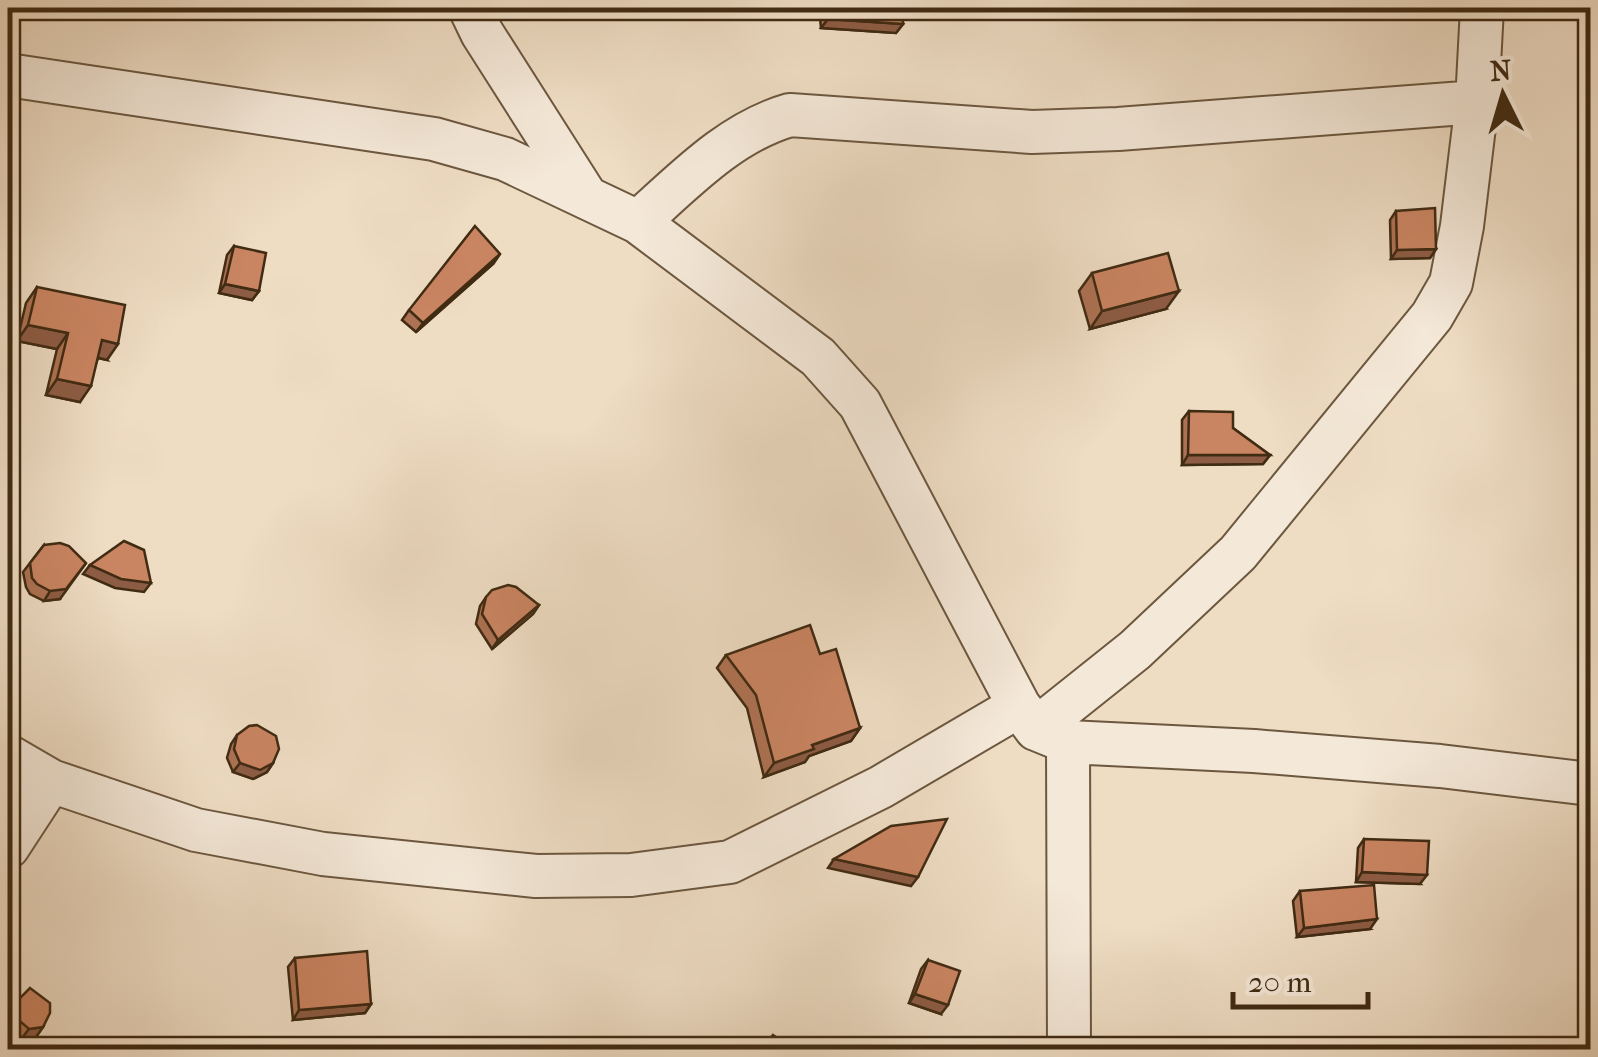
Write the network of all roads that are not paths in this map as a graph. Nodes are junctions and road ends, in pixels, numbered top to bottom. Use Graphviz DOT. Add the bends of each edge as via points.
graph roads {
  1 [pos="470,8"];
  2 [pos="1482,8"];
  3 [pos="8,76"];
  4 [pos="1476,102"];
  5 [pos="587,198"];
  6 [pos="638,222"];
  7 [pos="1041,726"];
  8 [pos="8,756"];
  9 [pos="51,781"];
  10 [pos="1590,784"];
  11 [pos="8,847"];
  12 [pos="1069,1050"];
  1 -- 5 [label="street"];
  2 -- 4 [label="street"];
  3 -- 5 [label="street" via="434,139 505,160"];
  4 -- 6 [label="street" via="1032,132 790,115 765,122 705,162"];
  4 -- 7 [label="street" via="1462,226 1450,283 1432,316 1238,553"];
  5 -- 6 [label="street"];
  6 -- 7 [label="street" via="818,357 860,404"];
  7 -- 9 [label="street" via="881,787 730,862 631,875 536,876 324,854 196,830"];
  7 -- 10 [label="street"];
  7 -- 12 [label="street"];
  8 -- 9 [label="street"];
  9 -- 11 [label="street"];
}
